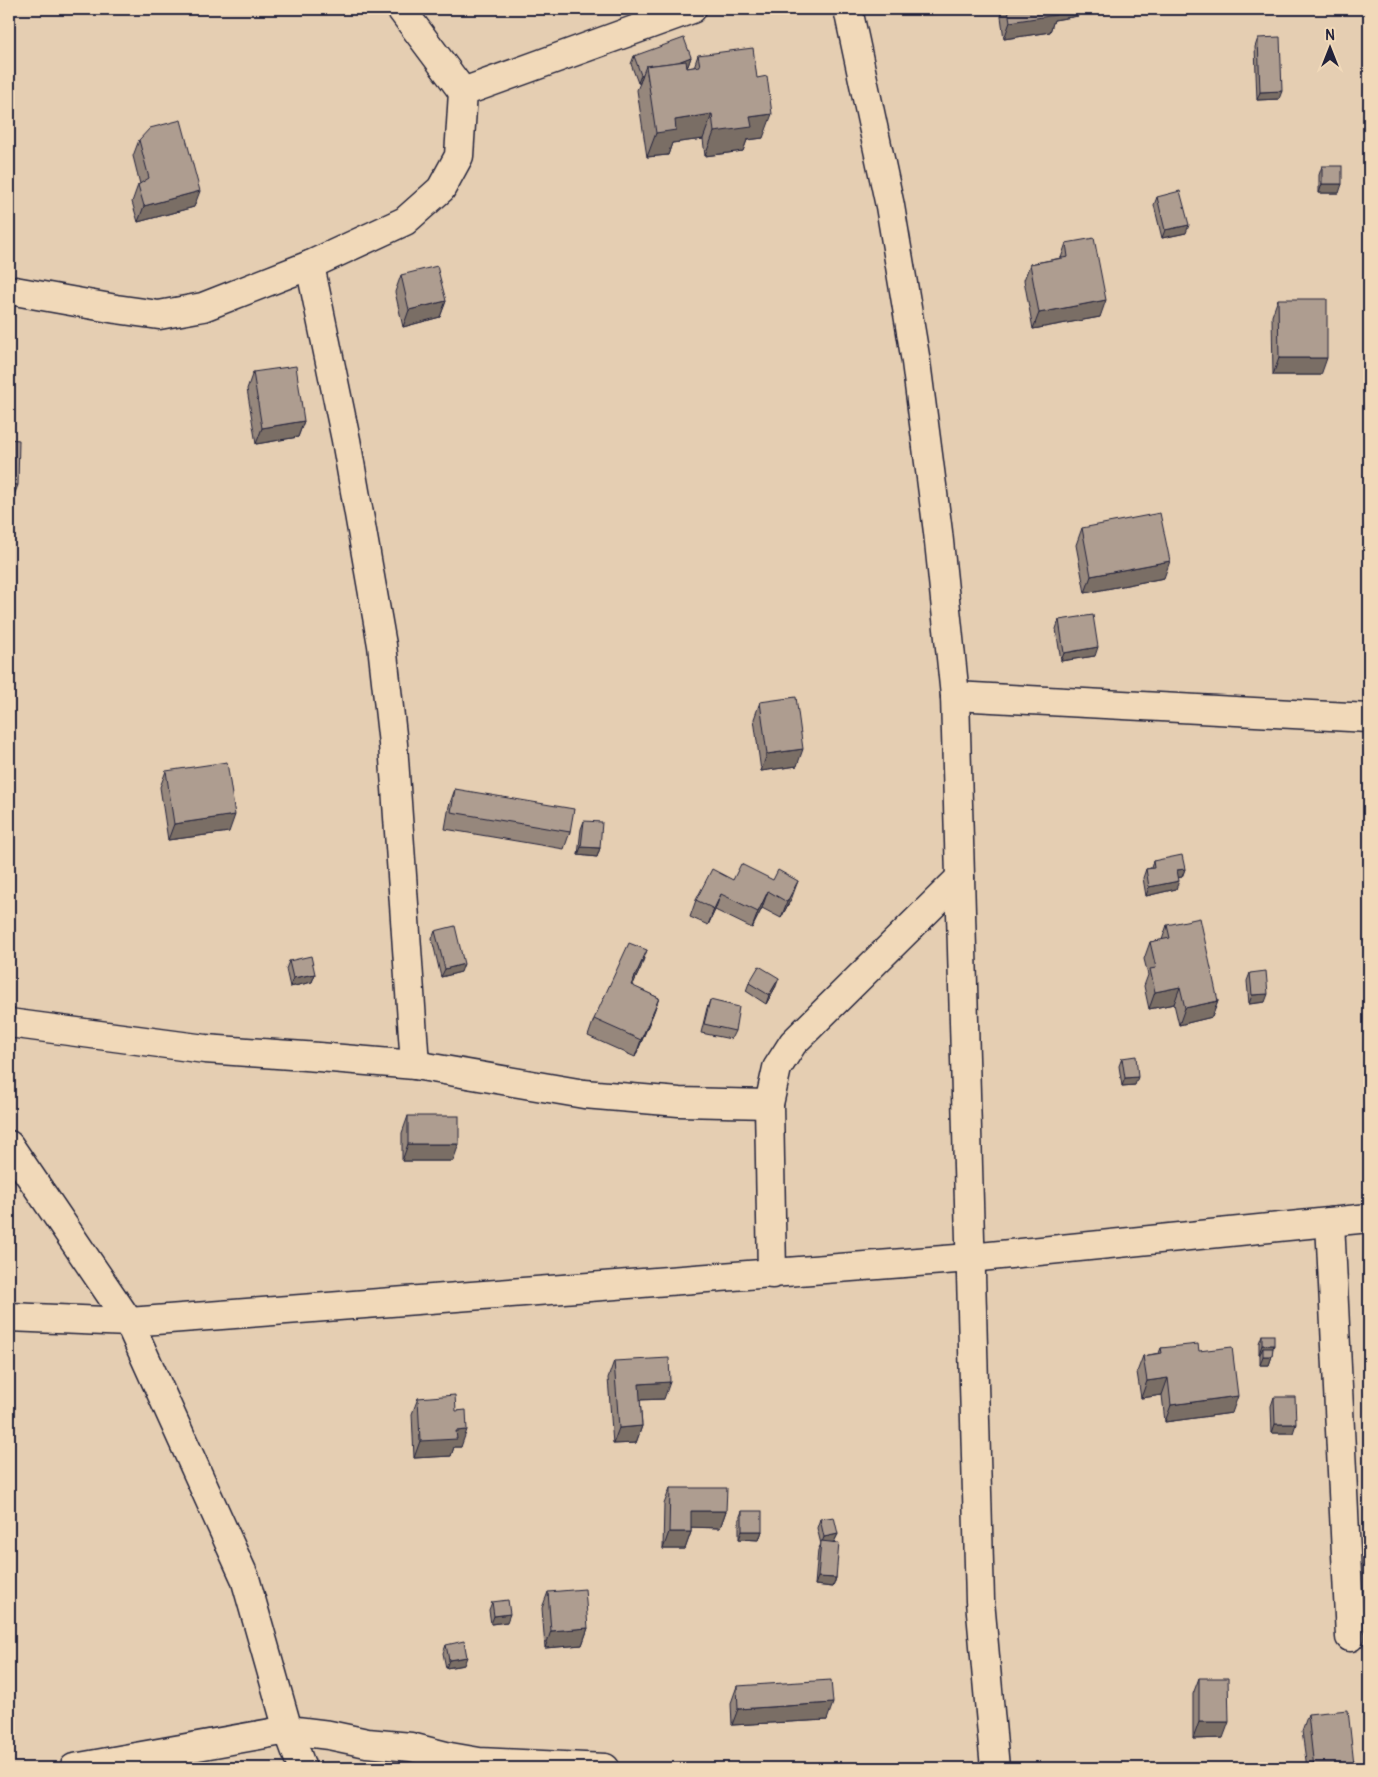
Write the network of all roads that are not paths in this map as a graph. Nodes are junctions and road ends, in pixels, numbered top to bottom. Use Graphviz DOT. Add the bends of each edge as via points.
graph roads {
  1 [pos="401,9"];
  2 [pos="692,9"];
  3 [pos="848,9"];
  4 [pos="463,92"];
  5 [pos="310,265"];
  6 [pos="9,290"];
  7 [pos="955,696"];
  8 [pos="1369,718"];
  9 [pos="960,878"];
  10 [pos="9,1023"];
  11 [pos="415,1065"];
  12 [pos="769,1104"];
  13 [pos="9,1145"];
  14 [pos="1369,1218"];
  15 [pos="1330,1222"];
  16 [pos="970,1258"];
  17 [pos="772,1274"];
  18 [pos="9,1317"];
  19 [pos="129,1322"];
  20 [pos="1350,1637"];
  21 [pos="288,1730"];
  22 [pos="74,1768"];
  23 [pos="302,1768"];
  24 [pos="605,1768"];
  25 [pos="995,1768"];
  1 -- 4 [label="street"];
  2 -- 4 [label="street"];
  3 -- 7 [label="street" via="890,206 916,362"];
  4 -- 5 [label="street" via="459,156 442,189 405,221"];
  5 -- 6 [label="street" via="203,307 159,315"];
  5 -- 11 [label="street" via="346,440 382,645 394,754"];
  7 -- 8 [label="street"];
  7 -- 9 [label="street"];
  9 -- 12 [label="street" via="793,1043 777,1068"];
  9 -- 16 [label="street"];
  10 -- 11 [label="street" via="205,1049"];
  11 -- 12 [label="street" via="584,1094 679,1102"];
  12 -- 17 [label="street"];
  13 -- 19 [label="street"];
  14 -- 15 [label="street"];
  15 -- 16 [label="street"];
  15 -- 20 [label="street"];
  16 -- 17 [label="street"];
  16 -- 25 [label="street" via="980,1601"];
  17 -- 19 [label="street"];
  18 -- 19 [label="street"];
  19 -- 21 [label="street" via="245,1578"];
  21 -- 22 [label="street"];
  21 -- 23 [label="street"];
  21 -- 24 [label="street" via="367,1743 411,1746 479,1762"];
}
